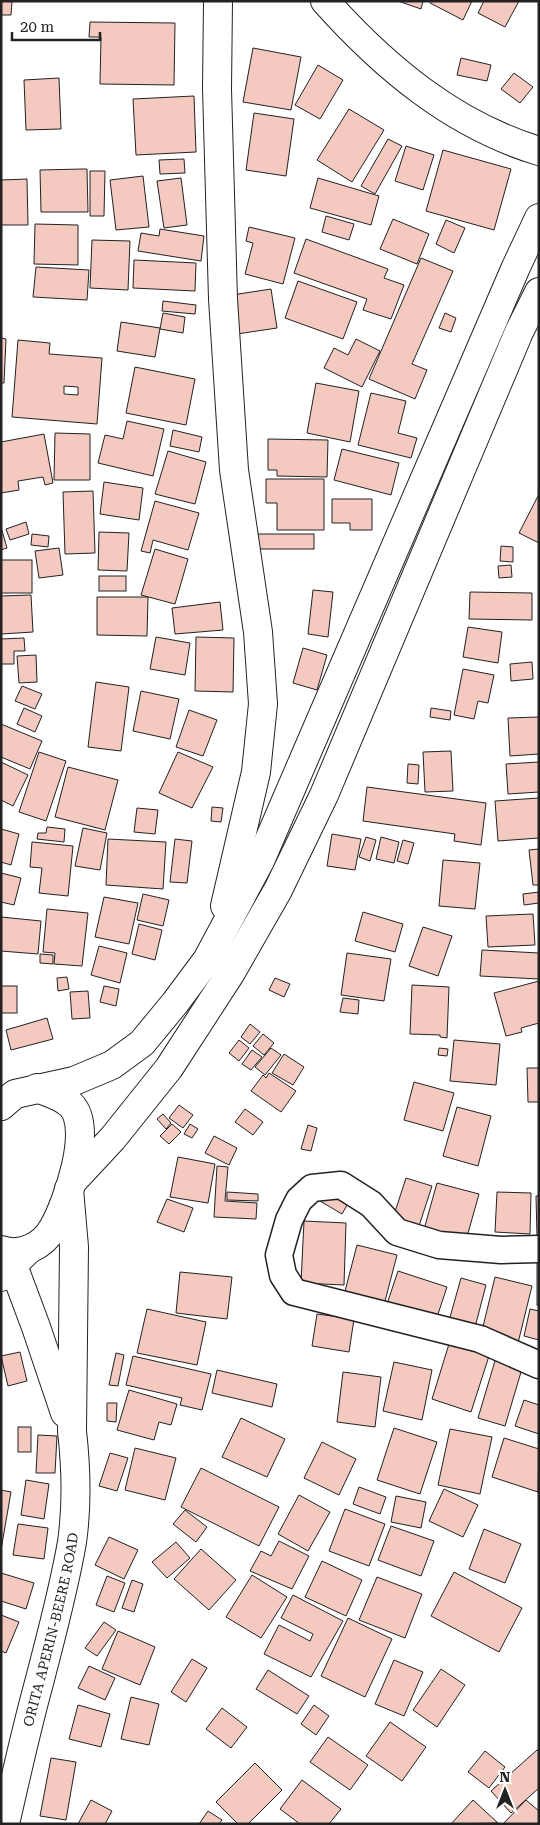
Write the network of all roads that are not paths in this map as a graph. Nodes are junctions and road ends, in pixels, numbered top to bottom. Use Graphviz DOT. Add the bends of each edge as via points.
graph roads {
  1 [pos="218,1"];
  2 [pos="325,1"];
  3 [pos="539,151"];
  4 [pos="539,218"];
  5 [pos="539,292"];
  6 [pos="211,953"];
  7 [pos="230,974"];
  8 [pos="11,1096"];
  9 [pos="70,1186"];
  10 [pos="539,1249"];
  11 [pos="10,1259"];
  12 [pos="539,1365"];
  13 [pos="72,1431"];
  14 [pos="5,1824"];
  1 -- 6 [label="main road" via="216,89 223,299 234,470 258,632 262,704 256,772"];
  2 -- 3 [label="main road" via="350,29 404,78 449,110 500,137"];
  4 -- 6 [label="main road" via="260,861"];
  5 -- 7 [label="main road" via="324,795 278,890"];
  6 -- 7 [label="main road"];
  6 -- 8 [label="main road" via="142,1043 112,1065 74,1081"];
  7 -- 9 [label="main road" via="168,1068"];
  8 -- 9 [label="main road" via="58,1096 72,1106 80,1123 80,1150"];
  9 -- 11 [label="main road" via="53,1229 41,1242"];
  9 -- 13 [label="main road, ORITA APERIN-BEERE ROAD" via="74,1247"];
  10 -- 12 [label="street" via="501,1250 439,1245 397,1232 371,1204 341,1185 312,1188 299,1200 278,1255 283,1275 294,1292 480,1339"];
  11 -- 13 [label="main road, ORITA APERIN-BEERE ROAD"];
  13 -- 14 [label="main road, ORITA APERIN-BEERE ROAD" via="75,1458 72,1540"];
}
